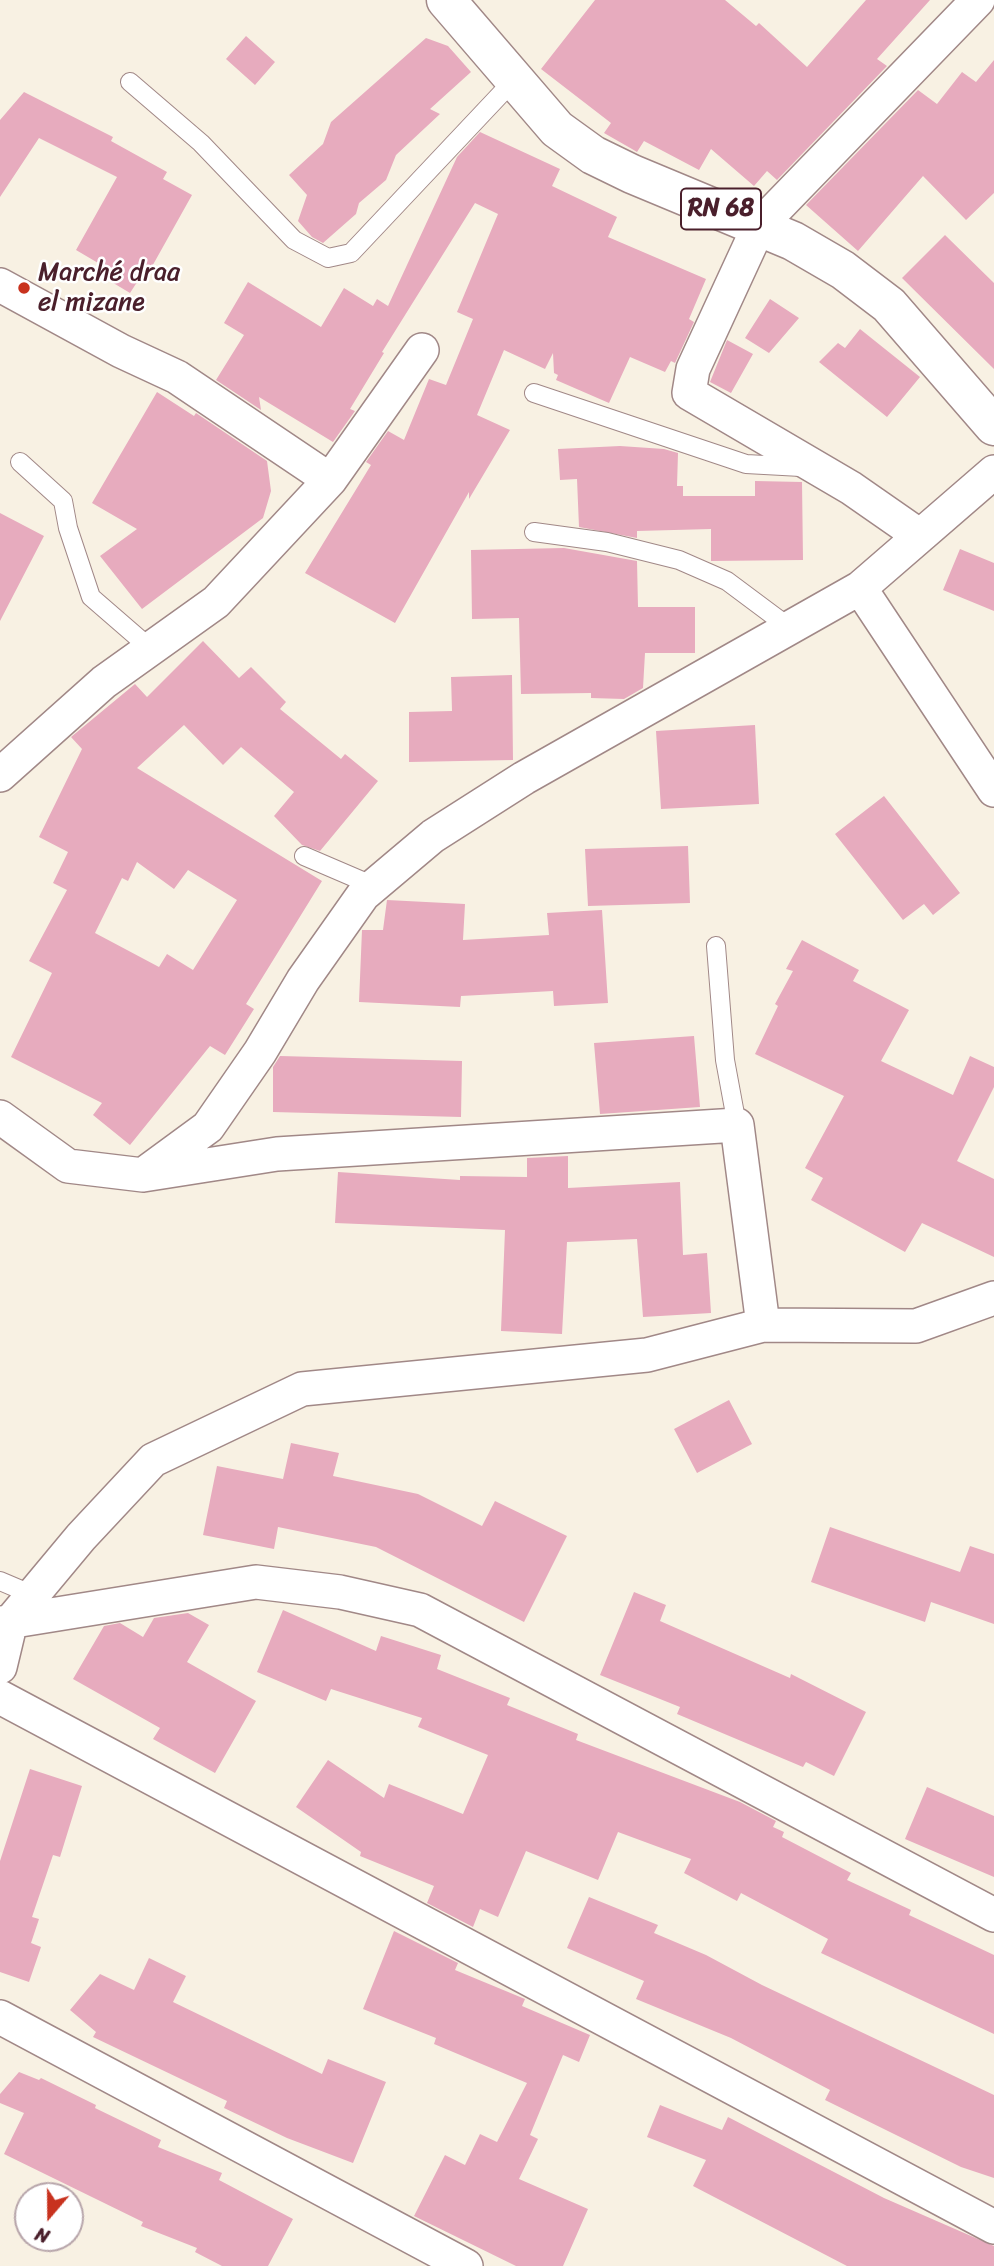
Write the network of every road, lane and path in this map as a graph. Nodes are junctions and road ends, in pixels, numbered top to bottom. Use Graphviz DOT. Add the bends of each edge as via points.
graph roads {
  1 [pos="446,0"];
  2 [pos="978,0"];
  3 [pos="514,80"];
  4 [pos="130,82"];
  5 [pos="759,226"];
  6 [pos="0,285"];
  7 [pos="422,350"];
  8 [pos="534,393"];
  9 [pos="992,420"];
  10 [pos="20,462"];
  11 [pos="815,467"];
  12 [pos="994,472"];
  13 [pos="330,480"];
  14 [pos="534,532"];
  15 [pos="920,536"];
  16 [pos="860,589"];
  17 [pos="790,628"];
  18 [pos="151,649"];
  19 [pos="0,775"];
  20 [pos="994,790"];
  21 [pos="304,856"];
  22 [pos="374,886"];
  23 [pos="716,946"];
  24 [pos="0,1117"];
  25 [pos="737,1125"];
  26 [pos="143,1175"];
  27 [pos="994,1298"];
  28 [pos="763,1325"];
  29 [pos="0,1581"];
  30 [pos="33,1595"];
  31 [pos="6,1623"];
  32 [pos="0,1667"];
  33 [pos="0,1697"];
  34 [pos="994,1915"];
  35 [pos="0,2017"];
  36 [pos="994,2227"];
  37 [pos="466,2266"];
  1 -- 3 [label="main road, RN 68"];
  2 -- 5 [label="street"];
  3 -- 4 [label="lane" via="351,253 328,258 294,240 201,143"];
  3 -- 5 [label="main road, RN 68" via="557,129 593,155"];
  5 -- 9 [label="main road, RN 68" via="843,270 889,305"];
  5 -- 11 [label="street" via="693,369 689,393"];
  6 -- 13 [label="street" via="121,352 177,377"];
  7 -- 13 [label="street"];
  8 -- 11 [label="lane" via="746,464"];
  10 -- 18 [label="lane" via="63,501 91,597"];
  11 -- 15 [label="street"];
  12 -- 15 [label="street"];
  13 -- 18 [label="street" via="216,602"];
  14 -- 17 [label="lane" via="607,542 679,560 727,581"];
  15 -- 16 [label="street"];
  16 -- 17 [label="street"];
  16 -- 20 [label="street"];
  17 -- 22 [label="street" via="524,778 433,836"];
  18 -- 19 [label="street" via="104,682"];
  21 -- 22 [label="lane"];
  22 -- 26 [label="street" via="321,954 208,1127"];
  23 -- 25 [label="lane" via="725,1060"];
  24 -- 26 [label="street" via="68,1166"];
  25 -- 26 [label="street" via="277,1154"];
  25 -- 28 [label="street"];
  27 -- 28 [label="street" via="916,1326"];
  28 -- 30 [label="street" via="648,1355 302,1389 153,1460"];
  29 -- 30 [label="lane"];
  30 -- 31 [label="street"];
  31 -- 32 [label="street"];
  31 -- 34 [label="street" via="256,1582 340,1592 419,1610"];
  33 -- 36 [label="street"];
  35 -- 37 [label="street"];
}
